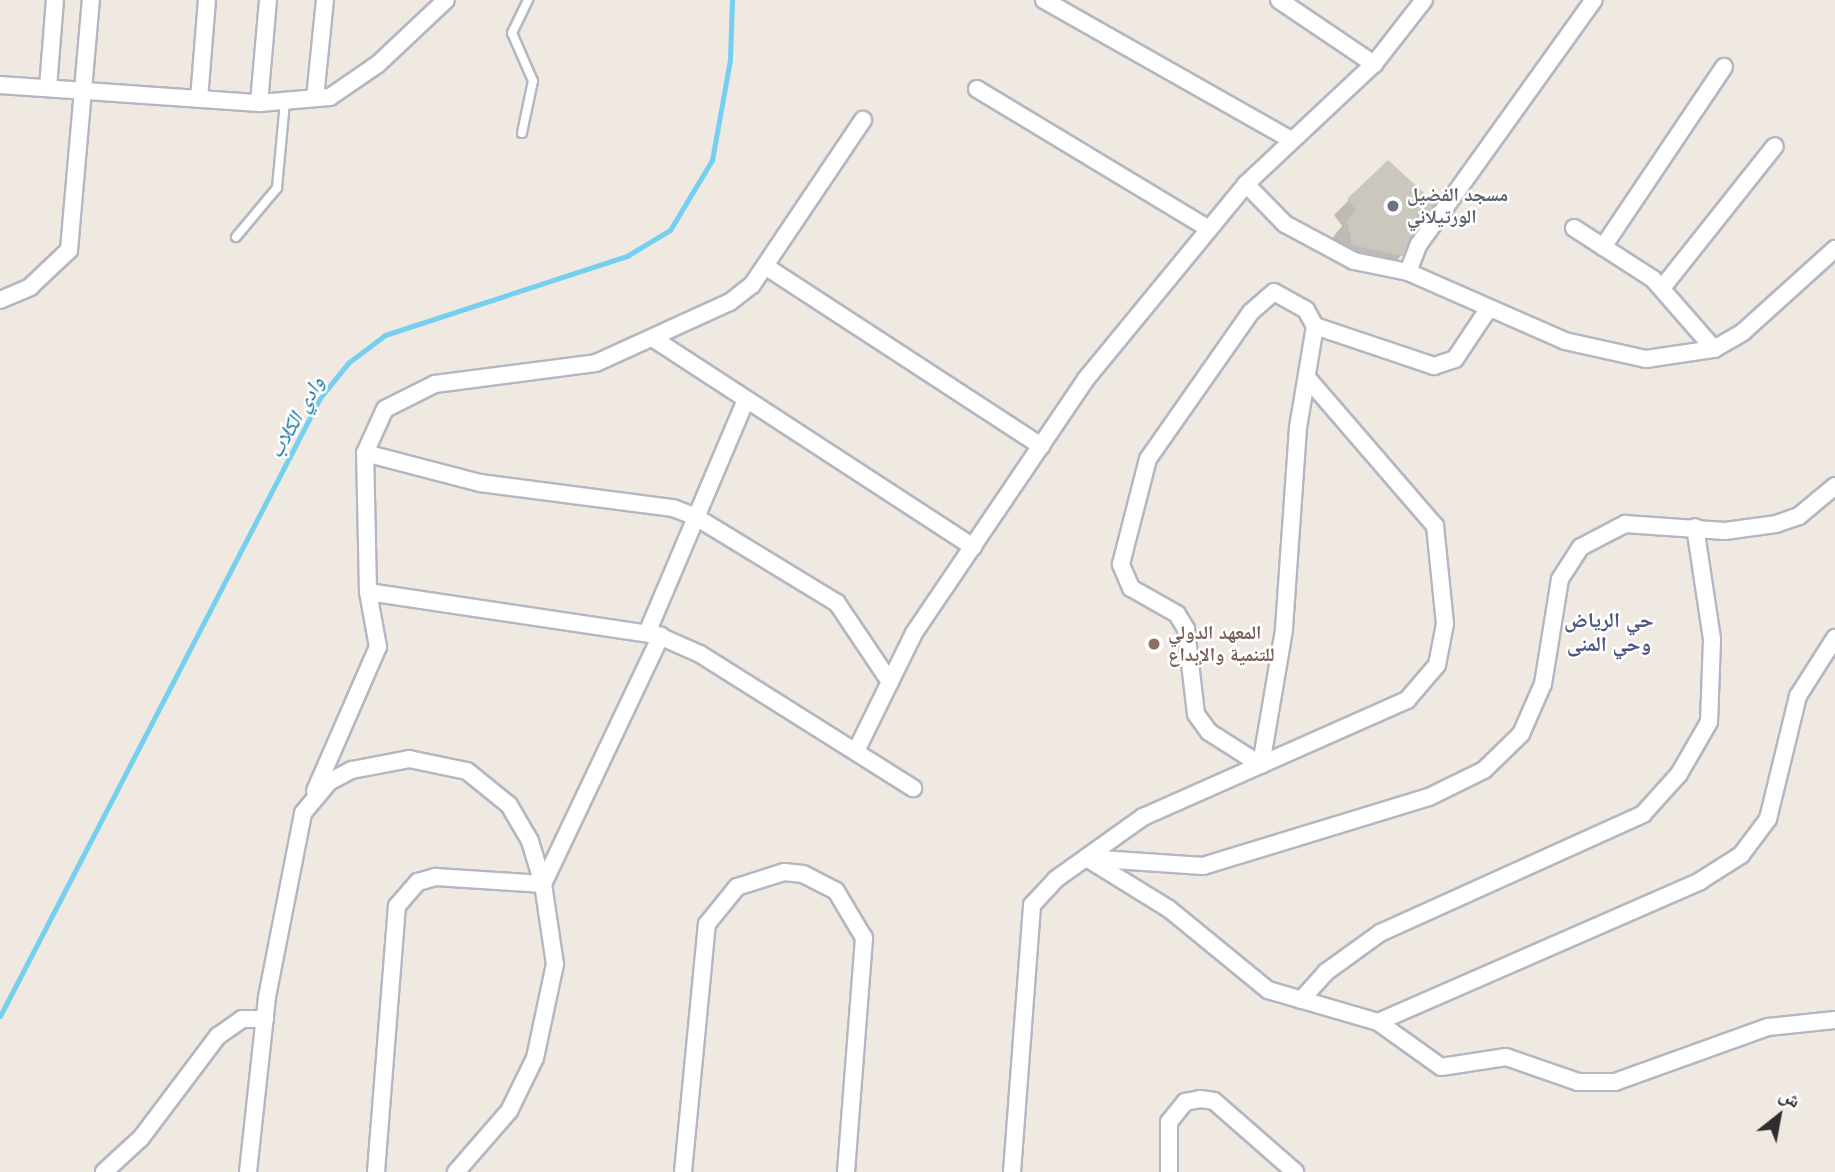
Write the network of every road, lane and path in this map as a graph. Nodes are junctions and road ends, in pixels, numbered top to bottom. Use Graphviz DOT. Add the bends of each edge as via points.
graph roads {
  1 [pos="55,0"];
  2 [pos="91,0"];
  3 [pos="207,0"];
  4 [pos="268,0"];
  5 [pos="325,0"];
  6 [pos="335,0"];
  7 [pos="446,0"];
  8 [pos="528,0"];
  9 [pos="1044,0"];
  10 [pos="1279,0"];
  11 [pos="1424,0"];
  12 [pos="1594,0"];
  13 [pos="1302,7"];
  14 [pos="324,18"];
  15 [pos="1374,64"];
  16 [pos="1724,66"];
  17 [pos="0,85"];
  18 [pos="48,88"];
  19 [pos="977,89"];
  20 [pos="83,90"];
  21 [pos="315,98"];
  22 [pos="199,99"];
  23 [pos="285,101"];
  24 [pos="259,103"];
  25 [pos="863,120"];
  26 [pos="522,133"];
  27 [pos="1291,140"];
  28 [pos="1775,146"];
  29 [pos="1246,184"];
  30 [pos="1574,228"];
  31 [pos="1209,229"];
  32 [pos="236,237"];
  33 [pos="1603,247"];
  34 [pos="1835,249"];
  35 [pos="765,266"];
  36 [pos="1408,272"];
  37 [pos="1662,288"];
  38 [pos="0,300"];
  39 [pos="1489,308"];
  40 [pos="1315,326"];
  41 [pos="654,339"];
  42 [pos="1714,349"];
  43 [pos="1309,380"];
  44 [pos="746,400"];
  45 [pos="1041,446"];
  46 [pos="365,453"];
  47 [pos="1835,486"];
  48 [pos="696,517"];
  49 [pos="1695,527"];
  50 [pos="973,547"];
  51 [pos="368,592"];
  52 [pos="654,634"];
  53 [pos="1835,638"];
  54 [pos="890,682"];
  55 [pos="856,751"];
  56 [pos="1261,765"];
  57 [pos="913,788"];
  58 [pos="312,797"];
  59 [pos="1086,858"];
  60 [pos="543,884"];
  61 [pos="1301,1000"];
  62 [pos="265,1019"];
  63 [pos="1835,1020"];
  64 [pos="1378,1022"];
  65 [pos="104,1172"];
  66 [pos="248,1172"];
  67 [pos="376,1172"];
  68 [pos="456,1172"];
  69 [pos="683,1172"];
  70 [pos="846,1172"];
  71 [pos="1012,1172"];
  72 [pos="1169,1172"];
  73 [pos="1295,1172"];
  1 -- 18 [label="street"];
  2 -- 20 [label="street"];
  3 -- 22 [label="street"];
  4 -- 24 [label="street"];
  5 -- 14 [label="street"];
  6 -- 14 [label="street"];
  7 -- 21 [label="street" via="345,90"];
  8 -- 26 [label="lane" via="512,33 533,80"];
  9 -- 27 [label="street"];
  10 -- 13 [label="street"];
  11 -- 15 [label="street"];
  12 -- 36 [label="street" via="1419,244"];
  13 -- 15 [label="street"];
  14 -- 21 [label="street"];
  15 -- 27 [label="street"];
  16 -- 33 [label="street"];
  17 -- 18 [label="street"];
  18 -- 20 [label="street"];
  19 -- 31 [label="street"];
  20 -- 22 [label="street"];
  20 -- 38 [label="street" via="69,250 30,287"];
  21 -- 23 [label="street"];
  22 -- 24 [label="street"];
  23 -- 24 [label="street"];
  23 -- 32 [label="lane" via="277,188"];
  25 -- 35 [label="street"];
  27 -- 29 [label="street"];
  28 -- 37 [label="street"];
  29 -- 31 [label="street"];
  29 -- 36 [label="street" via="1285,224 1343,255"];
  30 -- 33 [label="street"];
  31 -- 45 [label="street" via="1086,379"];
  33 -- 37 [label="street"];
  34 -- 42 [label="street" via="1743,332"];
  35 -- 41 [label="street" via="730,302"];
  35 -- 45 [label="street"];
  36 -- 39 [label="street"];
  37 -- 42 [label="street"];
  39 -- 40 [label="street" via="1455,359 1434,366"];
  39 -- 42 [label="street" via="1565,341 1646,359"];
  40 -- 43 [label="street"];
  40 -- 56 [label="street" via="1306,310 1274,292 1251,312 1148,459 1121,564 1131,588 1177,614 1186,629 1196,714 1209,732"];
  41 -- 44 [label="street"];
  41 -- 46 [label="street" via="596,363 413,391 385,409"];
  43 -- 56 [label="street" via="1297,441 1284,631"];
  43 -- 56 [label="street" via="1435,526 1445,624 1437,665 1408,700"];
  44 -- 48 [label="street"];
  44 -- 50 [label="street"];
  45 -- 50 [label="street"];
  46 -- 48 [label="street" via="480,482 673,508"];
  46 -- 51 [label="street"];
  47 -- 49 [label="street" via="1799,516 1776,524 1725,531"];
  48 -- 52 [label="street"];
  48 -- 54 [label="street" via="837,603"];
  49 -- 59 [label="street" via="1625,524 1581,548 1560,579 1534,711 1505,754 1484,770 1429,797 1203,866"];
  49 -- 61 [label="street" via="1712,639 1709,722 1679,774 1643,814 1380,933 1325,972"];
  50 -- 54 [label="street"];
  51 -- 52 [label="street"];
  51 -- 58 [label="street" via="378,646"];
  52 -- 55 [label="street"];
  52 -- 60 [label="street"];
  53 -- 64 [label="street" via="1798,695 1768,818 1741,855 1700,881"];
  54 -- 55 [label="street"];
  55 -- 57 [label="street"];
  56 -- 59 [label="street" via="1143,817"];
  58 -- 60 [label="street" via="352,770 381,762 409,759 467,771 509,805 530,841"];
  58 -- 62 [label="street" via="294,836"];
  59 -- 61 [label="street" via="1133,893 1169,909 1268,990"];
  59 -- 71 [label="street" via="1032,905"];
  60 -- 67 [label="street" via="436,877 404,893 397,906"];
  60 -- 68 [label="street" via="555,964 539,1046 509,1111"];
  61 -- 64 [label="street"];
  62 -- 65 [label="street" via="242,1019 218,1036 141,1138"];
  62 -- 66 [label="street"];
  63 -- 64 [label="street" via="1768,1027 1597,1084 1506,1056 1441,1067"];
  69 -- 70 [label="street" via="707,924 737,887 784,872 803,874 836,891 864,938"];
  72 -- 73 [label="street" via="1169,1122 1185,1102 1200,1099 1214,1101"];
}
